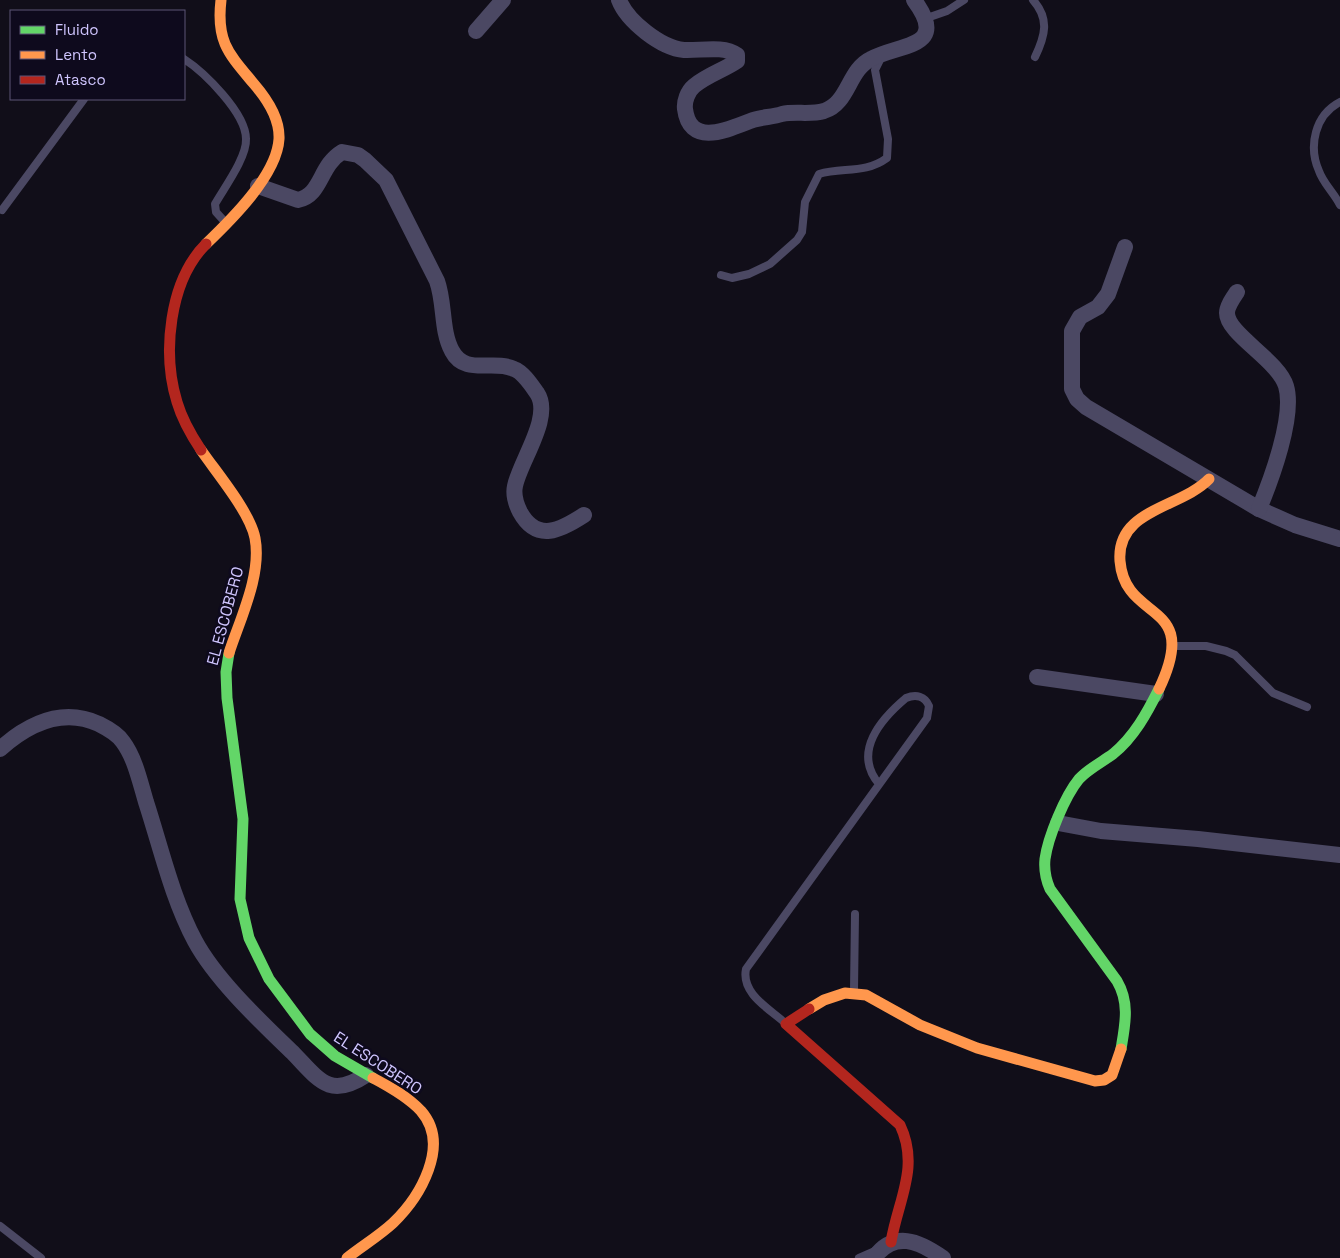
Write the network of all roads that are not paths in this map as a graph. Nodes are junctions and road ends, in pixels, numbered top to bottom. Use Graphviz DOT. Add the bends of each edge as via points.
graph roads {
  1 [pos="221,0"];
  2 [pos="503,0"];
  3 [pos="619,0"];
  4 [pos="914,0"];
  5 [pos="964,0"];
  6 [pos="1033,0"];
  7 [pos="924,20"];
  8 [pos="476,32"];
  9 [pos="883,54"];
  10 [pos="1035,57"];
  11 [pos="185,60"];
  12 [pos="83,100"];
  13 [pos="1340,102"];
  14 [pos="258,186"];
  15 [pos="1340,205"];
  16 [pos="2,210"];
  17 [pos="226,224"];
  18 [pos="1125,247"];
  19 [pos="721,275"];
  20 [pos="1237,292"];
  21 [pos="1209,479"];
  22 [pos="1259,509"];
  23 [pos="584,515"];
  24 [pos="1340,539"];
  25 [pos="1174,646"];
  26 [pos="1037,677"];
  27 [pos="1156,694"];
  28 [pos="1307,707"];
  29 [pos="18,733"];
  30 [pos="0,735"];
  31 [pos="0,749"];
  32 [pos="879,784"];
  33 [pos="1058,823"];
  34 [pos="1340,855"];
  35 [pos="855,914"];
  36 [pos="854,991"];
  37 [pos="786,1024"];
  38 [pos="366,1075"];
  39 [pos="0,1226"];
  40 [pos="882,1249"];
  41 [pos="41,1258"];
  42 [pos="346,1258"];
  43 [pos="859,1258"];
  44 [pos="943,1258"];
  1 -- 14 [label="main road, EL ESCOBERO" via="217,12 218,32 230,55 266,100 276,120 279,136 276,152"];
  2 -- 8 [label="street"];
  3 -- 9 [label="street" via="634,23 670,47 737,55 735,63 694,86 685,102 689,122 708,133 784,114 825,110 838,102 854,75 869,59"];
  4 -- 7 [label="street"];
  5 -- 7 [label="lane"];
  6 -- 10 [label="lane" via="1046,28"];
  7 -- 9 [label="street" via="924,36 918,43"];
  9 -- 19 [label="lane" via="875,70 888,139 887,158 860,171 835,169 819,174 805,202 798,240 770,264 732,278"];
  11 -- 17 [label="lane" via="215,85 241,120 246,139 242,157 215,204 216,212"];
  12 -- 16 [label="lane"];
  13 -- 15 [label="lane" via="1320,119 1314,149 1319,171"];
  14 -- 17 [label="main road, EL ESCOBERO"];
  14 -- 23 [label="street" via="298,200 310,196 329,163 342,152 373,165 386,180 437,281 450,345 456,357 468,366 519,371 541,401 540,421 514,487 515,500 523,518 534,528 550,531"];
  17 -- 38 [label="main road, EL ESCOBERO" via="194,258 180,289 173,321 171,376 176,402 190,433 238,501 255,538 256,563 225,674 238,772 243,852 240,899 244,925 256,955 301,1026 324,1049"];
  18 -- 21 [label="street" via="1108,294 1098,306 1080,317 1074,327 1072,389 1086,407"];
  20 -- 22 [label="street" via="1228,309 1229,321 1278,370 1288,394 1288,409 1276,460"];
  21 -- 22 [label="street"];
  21 -- 25 [label="main road" via="1194,493 1140,518 1122,541 1120,558 1125,583 1167,626"];
  22 -- 24 [label="street" via="1295,525"];
  25 -- 27 [label="main road"];
  25 -- 28 [label="lane" via="1206,646 1235,655 1273,693"];
  26 -- 27 [label="street"];
  27 -- 33 [label="main road" via="1128,739 1075,785"];
  29 -- 30 [label="street"];
  29 -- 31 [label="street"];
  29 -- 38 [label="street" via="53,717 71,716 91,720 123,741 181,913 214,969 317,1078 339,1087 350,1085"];
  32 -- 32 [label="lane" via="929,714 929,706 922,698 913,695 906,698 878,726 871,738 868,761"];
  32 -- 37 [label="lane" via="746,969 745,979 750,992"];
  33 -- 34 [label="street" via="1101,831 1198,838"];
  33 -- 36 [label="main road" via="1045,858 1050,889 1117,981 1125,997 1126,1016 1116,1067 1108,1078 1095,1081 997,1056 944,1035"];
  35 -- 36 [label="lane"];
  36 -- 37 [label="main road" via="837,993"];
  37 -- 40 [label="main road" via="904,1131 910,1164"];
  38 -- 42 [label="main road, EL ESCOBERO" via="415,1103 429,1124 432,1147 428,1173 413,1198 392,1223"];
  39 -- 41 [label="lane"];
  40 -- 43 [label="lane"];
  40 -- 44 [label="street" via="906,1240"];
}
